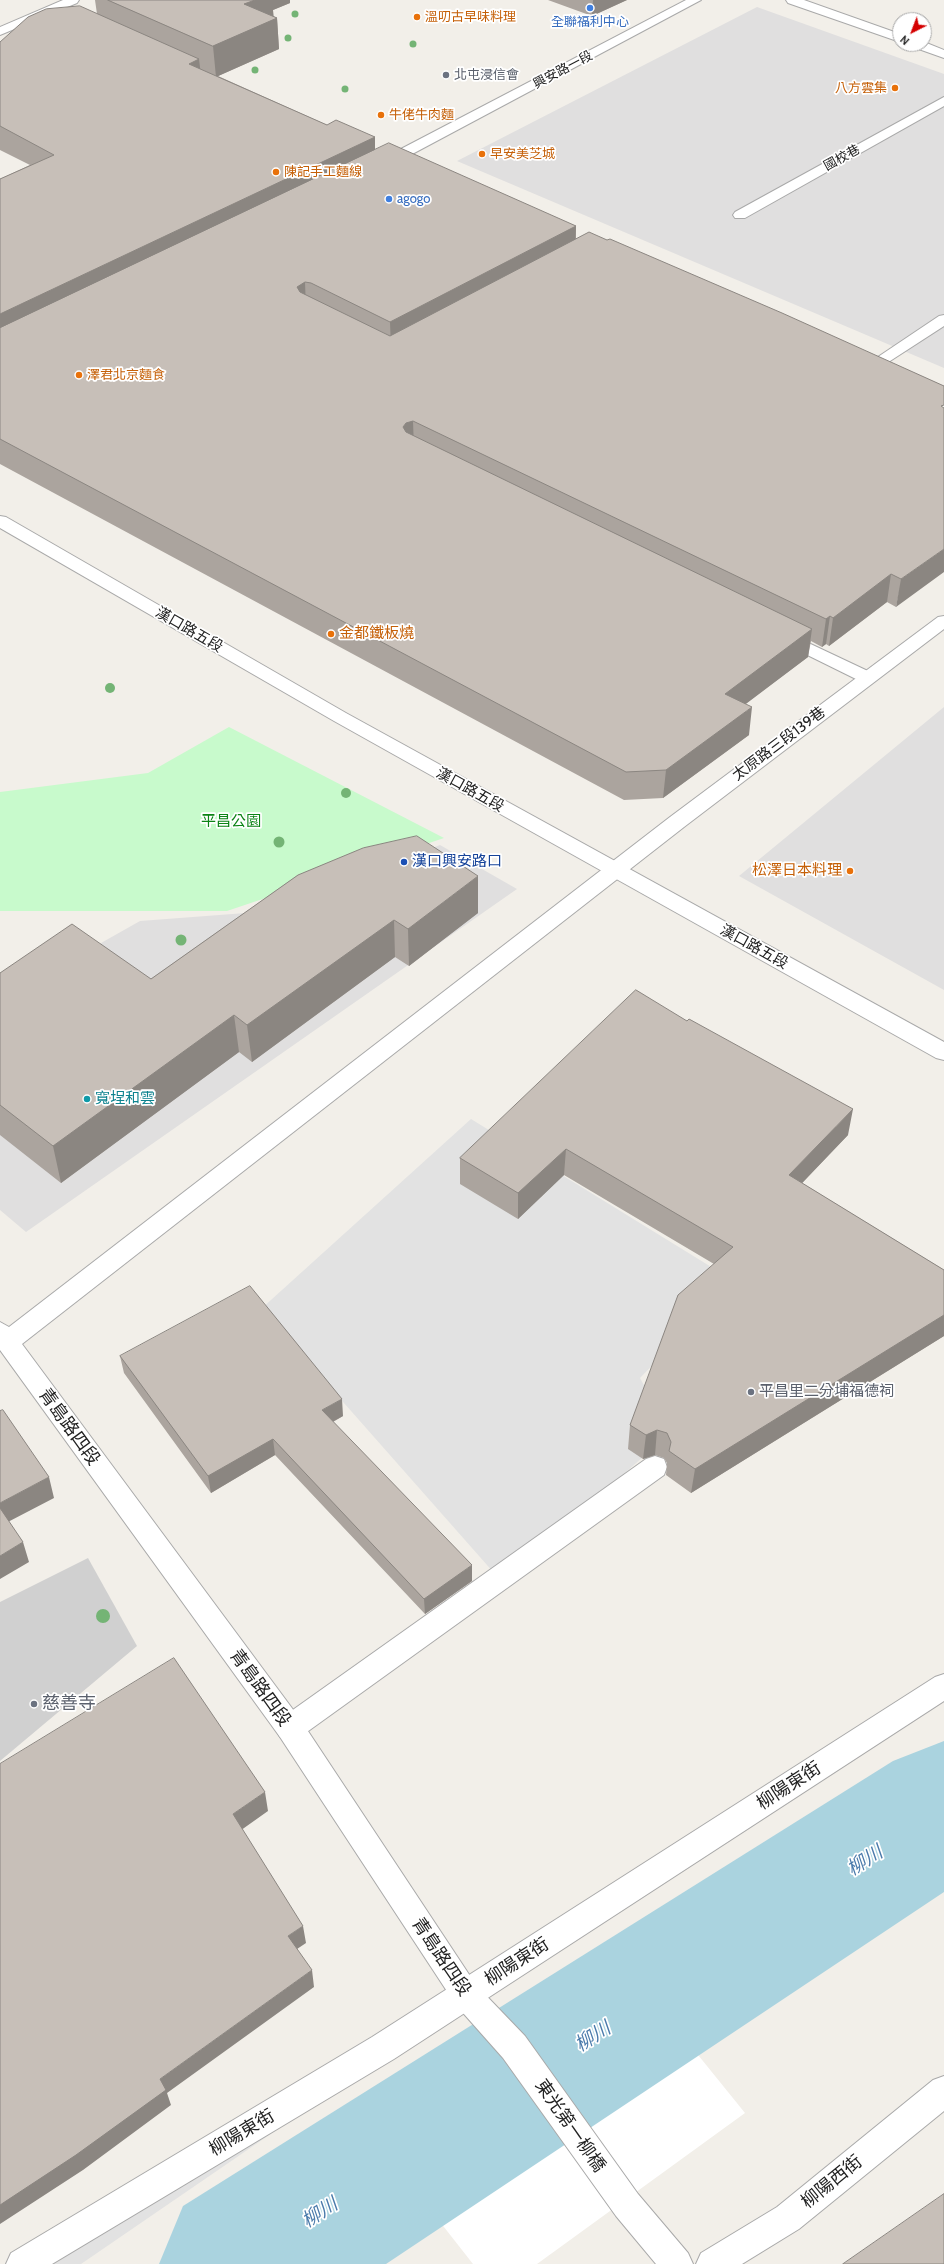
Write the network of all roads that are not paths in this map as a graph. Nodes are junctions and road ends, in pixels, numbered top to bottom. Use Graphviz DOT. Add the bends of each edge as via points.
graph roads {
  1 [pos="73,0"];
  2 [pos="696,0"];
  3 [pos="792,0"];
  4 [pos="49,9"];
  5 [pos="69,18"];
  6 [pos="0,31"];
  7 [pos="892,35"];
  8 [pos="932,50"];
  9 [pos="944,54"];
  10 [pos="944,101"];
  11 [pos="382,158"];
  12 [pos="406,169"];
  13 [pos="368,172"];
  14 [pos="740,215"];
  15 [pos="944,319"];
  16 [pos="850,364"];
  17 [pos="865,371"];
  18 [pos="879,377"];
  19 [pos="0,521"];
  20 [pos="944,621"];
  21 [pos="767,629"];
  22 [pos="866,677"];
  23 [pos="616,870"];
  24 [pos="944,1052"];
  25 [pos="4,1337"];
  26 [pos="655,1467"];
  27 [pos="944,1686"];
  28 [pos="290,1728"];
  29 [pos="466,1995"];
  30 [pos="514,2047"];
  31 [pos="944,2091"];
  32 [pos="22,2264"];
  33 [pos="677,2264"];
  34 [pos="712,2264"];
  1 -- 4 [label="street"];
  2 -- 11 [label="street, 興安路一段"];
  3 -- 7 [label="street"];
  4 -- 5 [label="street"];
  4 -- 6 [label="street"];
  8 -- 9 [label="street"];
  10 -- 14 [label="street, 國校巷"];
  11 -- 12 [label="street"];
  11 -- 13 [label="street, 興安路一段"];
  15 -- 17 [label="street"];
  16 -- 17 [label="street"];
  17 -- 18 [label="street"];
  19 -- 23 [label="street, 漢口路五段" via="340,717"];
  20 -- 22 [label="street, 太原路三段139巷"];
  21 -- 22 [label="street"];
  22 -- 23 [label="street, 太原路三段139巷"];
  23 -- 24 [label="street, 漢口路五段"];
  23 -- 25 [label="street, 太原路三段139巷" via="204,1187"];
  25 -- 28 [label="street, 青島路四段"];
  26 -- 28 [label="street"];
  27 -- 29 [label="street, 柳陽東街"];
  28 -- 29 [label="street, 青島路四段"];
  29 -- 30 [label="street, 青島路四段"];
  29 -- 32 [label="street, 柳陽東街" via="383,2048"];
  30 -- 33 [label="street, 東光第一柳橋" via="627,2205"];
  31 -- 34 [label="street, 柳陽西街" via="788,2218"];
}
